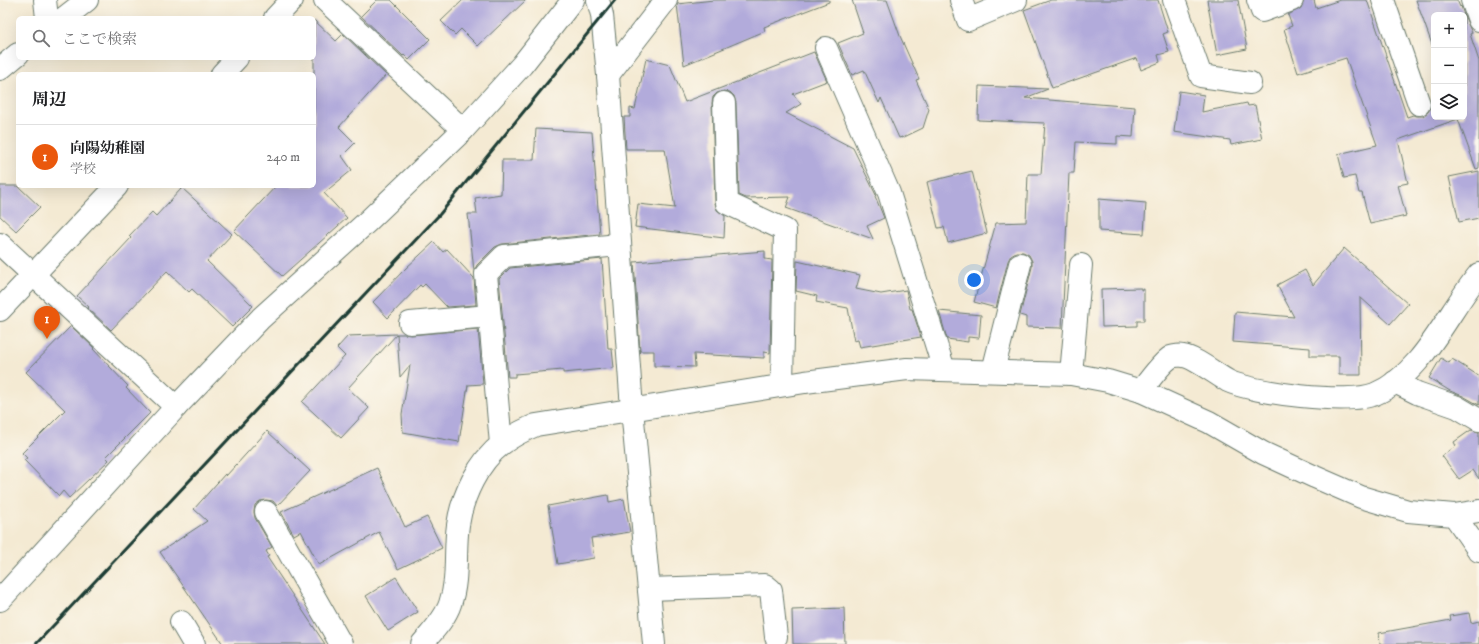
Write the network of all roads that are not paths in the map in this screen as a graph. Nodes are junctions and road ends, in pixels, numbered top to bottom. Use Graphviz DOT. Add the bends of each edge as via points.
graph roads {
  1 [pos="45,0"];
  2 [pos="87,0"];
  3 [pos="292,0"];
  4 [pos="325,0"];
  5 [pos="573,0"];
  6 [pos="598,0"];
  7 [pos="666,0"];
  8 [pos="961,0"];
  9 [pos="1016,0"];
  10 [pos="1174,0"];
  11 [pos="1258,0"];
  12 [pos="1292,0"];
  13 [pos="1383,0"];
  14 [pos="1472,0"];
  15 [pos="47,16"];
  16 [pos="67,16"];
  17 [pos="277,16"];
  18 [pos="1479,20"];
  19 [pos="826,48"];
  20 [pos="16,56"];
  21 [pos="235,60"];
  22 [pos="0,69"];
  23 [pos="224,72"];
  24 [pos="608,75"];
  25 [pos="1250,83"];
  26 [pos="724,104"];
  27 [pos="1419,104"];
  28 [pos="463,130"];
  29 [pos="115,188"];
  30 [pos="0,244"];
  31 [pos="619,245"];
  32 [pos="1020,264"];
  33 [pos="1081,265"];
  34 [pos="1479,274"];
  35 [pos="33,275"];
  36 [pos="0,310"];
  37 [pos="489,316"];
  38 [pos="410,323"];
  39 [pos="944,370"];
  40 [pos="993,371"];
  41 [pos="1071,374"];
  42 [pos="1396,382"];
  43 [pos="782,386"];
  44 [pos="1141,391"];
  45 [pos="176,407"];
  46 [pos="632,409"];
  47 [pos="1479,420"];
  48 [pos="501,444"];
  49 [pos="1479,511"];
  50 [pos="266,512"];
  51 [pos="1454,515"];
  52 [pos="1479,551"];
  53 [pos="649,589"];
  54 [pos="0,600"];
  55 [pos="181,622"];
  56 [pos="776,638"];
  57 [pos="194,644"];
  58 [pos="341,644"];
  59 [pos="422,644"];
  60 [pos="654,644"];
  1 -- 15 [label="street"];
  2 -- 16 [label="street"];
  3 -- 17 [label="street"];
  4 -- 28 [label="street"];
  5 -- 28 [label="street" via="522,65"];
  6 -- 24 [label="street"];
  7 -- 24 [label="street"];
  8 -- 9 [label="street" via="968,20"];
  10 -- 25 [label="street" via="1201,76"];
  11 -- 12 [label="street" via="1262,11"];
  13 -- 27 [label="street"];
  14 -- 18 [label="street"];
  19 -- 39 [label="street" via="889,193"];
  20 -- 22 [label="street"];
  21 -- 23 [label="street"];
  24 -- 31 [label="street"];
  26 -- 43 [label="street" via="727,203 785,230"];
  28 -- 45 [label="street" via="261,318"];
  29 -- 35 [label="street"];
  30 -- 35 [label="street"];
  31 -- 37 [label="street" via="504,256 486,274"];
  31 -- 46 [label="street"];
  32 -- 40 [label="street"];
  33 -- 41 [label="street"];
  34 -- 42 [label="street" via="1434,339"];
  35 -- 36 [label="street"];
  35 -- 45 [label="street"];
  37 -- 38 [label="street"];
  37 -- 48 [label="street"];
  39 -- 40 [label="street"];
  39 -- 43 [label="street" via="907,369"];
  40 -- 41 [label="street"];
  41 -- 44 [label="street" via="1108,380"];
  42 -- 44 [label="street" via="1374,395 1354,398 1278,394 1234,383 1183,356 1171,358 1152,375"];
  42 -- 47 [label="street" via="1417,393 1457,406"];
  43 -- 46 [label="street"];
  44 -- 51 [label="street" via="1210,422 1263,453 1361,497 1408,511"];
  45 -- 54 [label="street"];
  46 -- 48 [label="street" via="536,425 517,433"];
  46 -- 53 [label="street"];
  48 -- 59 [label="street" via="476,474 465,497 458,526 456,578 450,605"];
  49 -- 51 [label="street"];
  50 -- 58 [label="street"];
  51 -- 52 [label="street"];
  53 -- 56 [label="street" via="765,585 771,590"];
  53 -- 60 [label="street"];
  55 -- 57 [label="street"];
}
